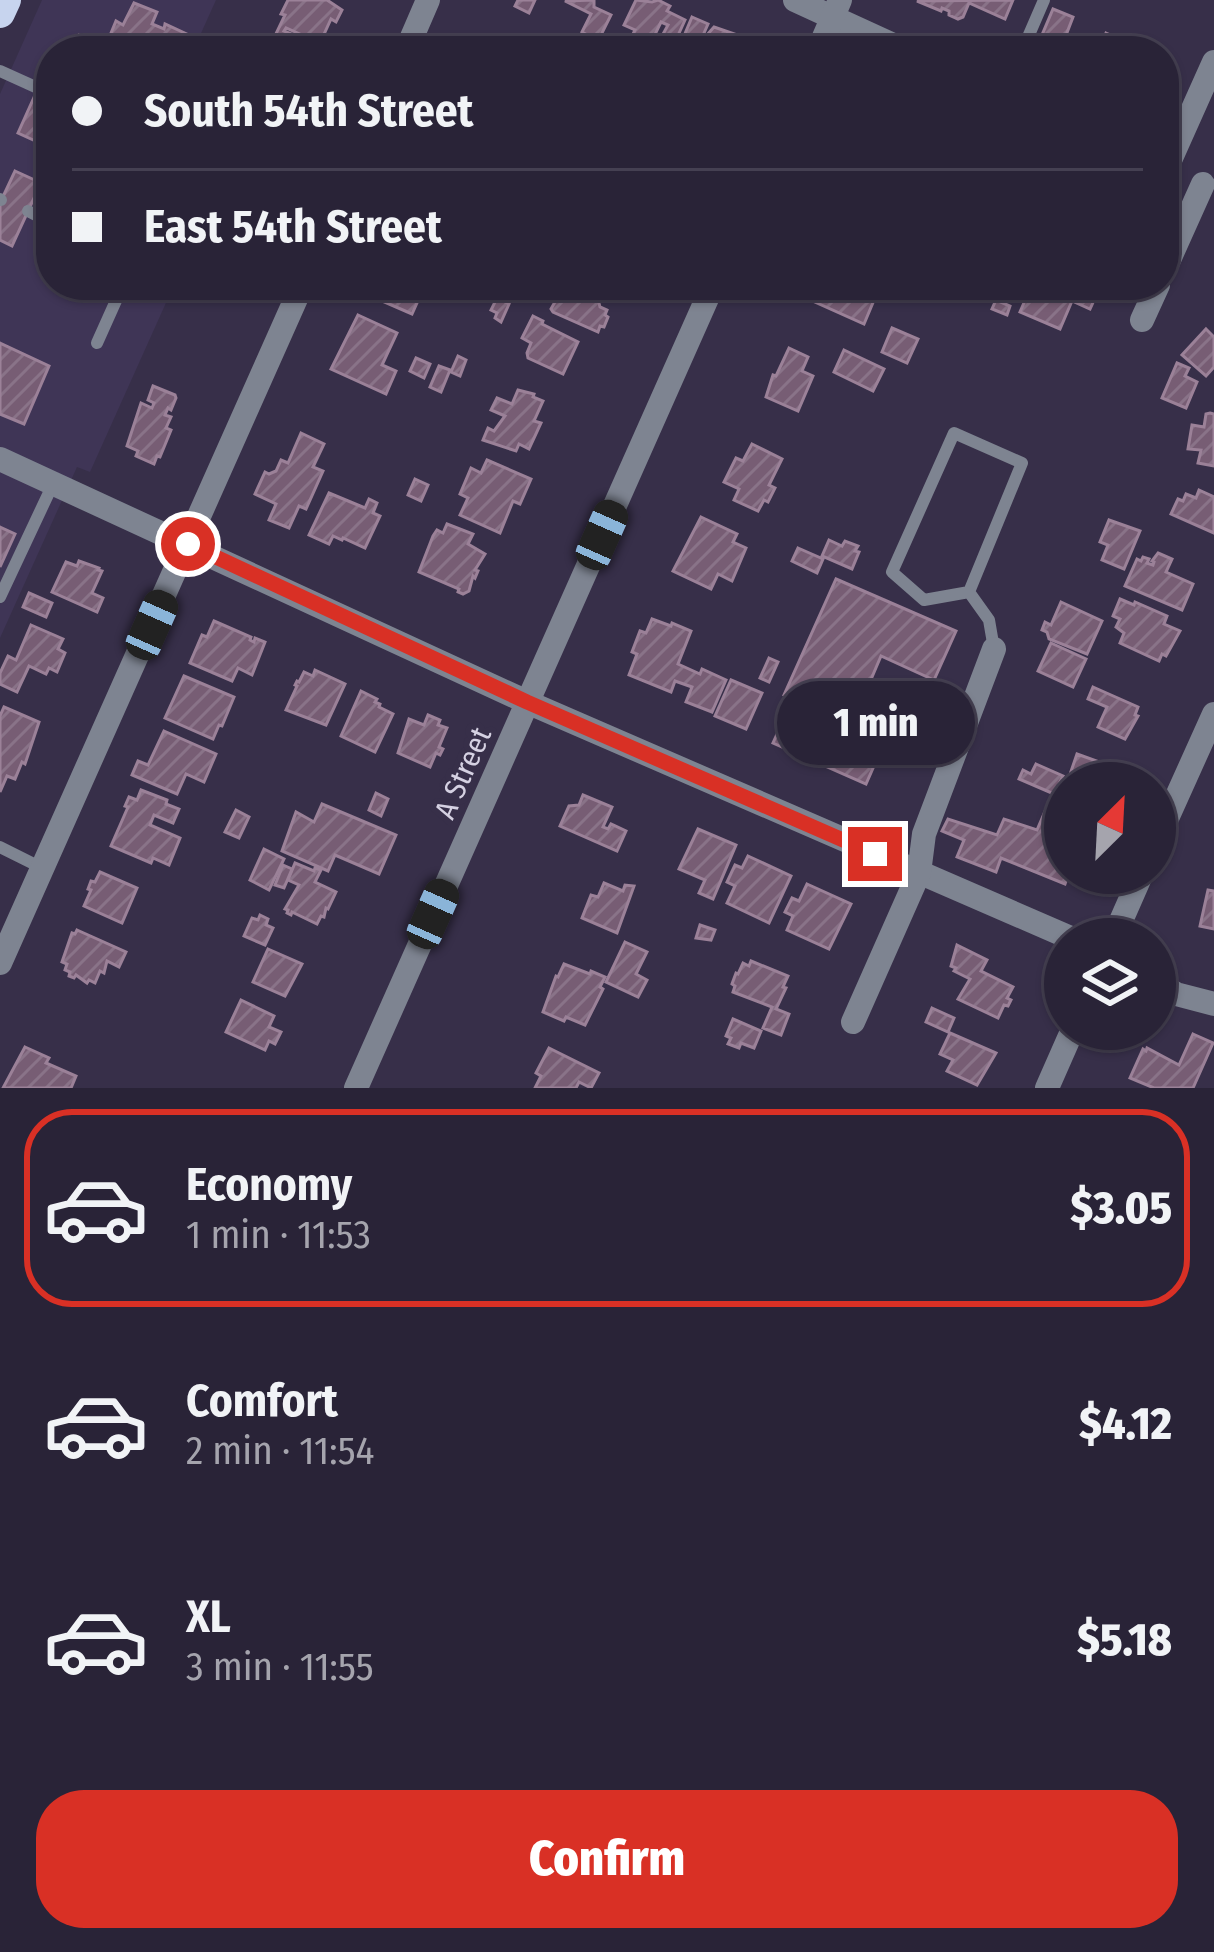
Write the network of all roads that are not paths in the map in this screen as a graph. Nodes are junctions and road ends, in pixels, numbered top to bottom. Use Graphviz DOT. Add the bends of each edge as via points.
graph roads {
  1 [pos="6,0"];
  2 [pos="428,0"];
  3 [pos="795,0"];
  4 [pos="1044,0"];
  5 [pos="836,9"];
  6 [pos="0,13"];
  7 [pos="412,36"];
  8 [pos="881,36"];
  9 [pos="1028,36"];
  10 [pos="1214,62"];
  11 [pos="0,71"];
  12 [pos="36,87"];
  13 [pos="1179,138"];
  14 [pos="1179,172"];
  15 [pos="1208,187"];
  16 [pos="28,211"];
  17 [pos="36,215"];
  18 [pos="1179,242"];
  19 [pos="116,300"];
  20 [pos="295,300"];
  21 [pos="706,300"];
  22 [pos="1151,300"];
  23 [pos="1142,320"];
  24 [pos="97,344"];
  25 [pos="0,459"];
  26 [pos="53,483"];
  27 [pos="188,544"];
  28 [pos="969,592"];
  29 [pos="0,597"];
  30 [pos="994,650"];
  31 [pos="527,702"];
  32 [pos="1214,714"];
  33 [pos="1176,798"];
  34 [pos="0,847"];
  35 [pos="44,869"];
  36 [pos="919,873"];
  37 [pos="1044,927"];
  38 [pos="0,962"];
  39 [pos="1176,994"];
  40 [pos="1214,1004"];
  41 [pos="853,1022"];
  42 [pos="1064,1050"];
  43 [pos="356,1088"];
  44 [pos="1047,1088"];
  1 -- 6 [label="main road"];
  2 -- 7 [label="street"];
  3 -- 5 [label="street"];
  4 -- 9 [label="lane"];
  5 -- 8 [label="street"];
  10 -- 13 [label="street"];
  11 -- 12 [label="lane"];
  14 -- 15 [label="street"];
  15 -- 18 [label="street"];
  16 -- 17 [label="lane"];
  19 -- 24 [label="lane"];
  20 -- 27 [label="street"];
  21 -- 31 [label="street, A Street"];
  22 -- 23 [label="street"];
  25 -- 26 [label="street"];
  26 -- 27 [label="street"];
  26 -- 29 [label="lane"];
  27 -- 31 [label="street"];
  27 -- 35 [label="street"];
  28 -- 28 [label="lane" via="924,600 892,572 954,433 1022,463"];
  28 -- 30 [label="lane" via="989,620"];
  30 -- 36 [label="street" via="924,834"];
  31 -- 36 [label="street"];
  31 -- 43 [label="street, A Street"];
  32 -- 33 [label="street"];
  34 -- 35 [label="lane"];
  35 -- 38 [label="street"];
  36 -- 37 [label="street"];
  36 -- 41 [label="street"];
  39 -- 40 [label="street"];
  42 -- 44 [label="street"];
}
